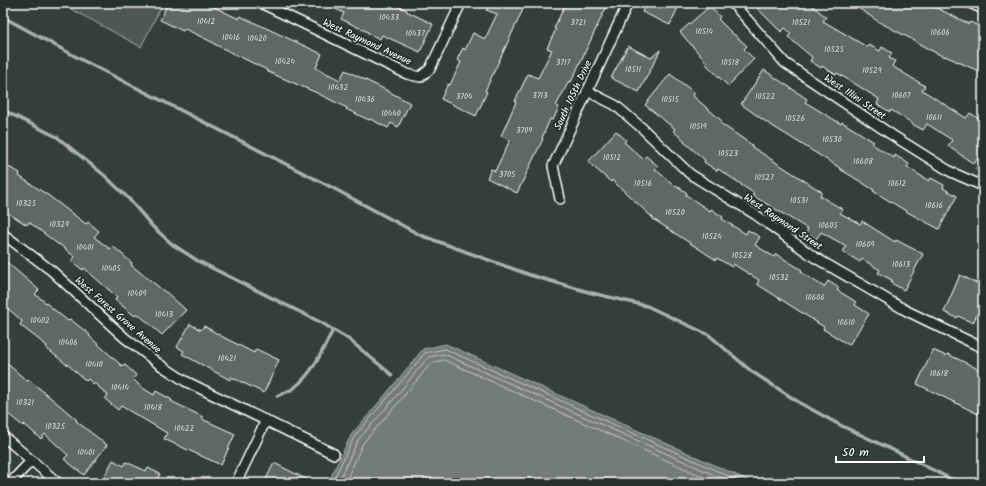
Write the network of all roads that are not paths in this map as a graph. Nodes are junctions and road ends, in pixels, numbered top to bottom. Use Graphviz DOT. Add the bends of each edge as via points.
graph roads {
  1 [pos="261,3"];
  2 [pos="461,3"];
  3 [pos="628,3"];
  4 [pos="732,3"];
  5 [pos="970,3"];
  6 [pos="983,9"];
  7 [pos="587,91"];
  8 [pos="983,186"];
  9 [pos="560,199"];
  10 [pos="3,234"];
  11 [pos="983,348"];
  12 [pos="266,420"];
  13 [pos="3,436"];
  14 [pos="334,454"];
  15 [pos="31,460"];
  16 [pos="10,483"];
  17 [pos="58,483"];
  18 [pos="236,483"];
  1 -- 2 [label="street, West Raymond Avenue" via="407,74 420,76 430,69"];
  3 -- 7 [label="street, South 105th Drive"];
  4 -- 8 [label="street, West Illini Street" via="785,63 951,172"];
  5 -- 6 [label="street"];
  7 -- 9 [label="street, South 105th Drive" via="553,166"];
  7 -- 11 [label="street, West Raymond Street" via="614,105 690,174 814,257 908,311"];
  10 -- 12 [label="street, West Forest Grove Avenue" via="52,271 125,338 159,364 185,381"];
  12 -- 14 [label="street, West Forest Grove Avenue"];
  12 -- 18 [label="street"];
  13 -- 15 [label="street"];
  15 -- 16 [label="street"];
  15 -- 17 [label="street"];
}
